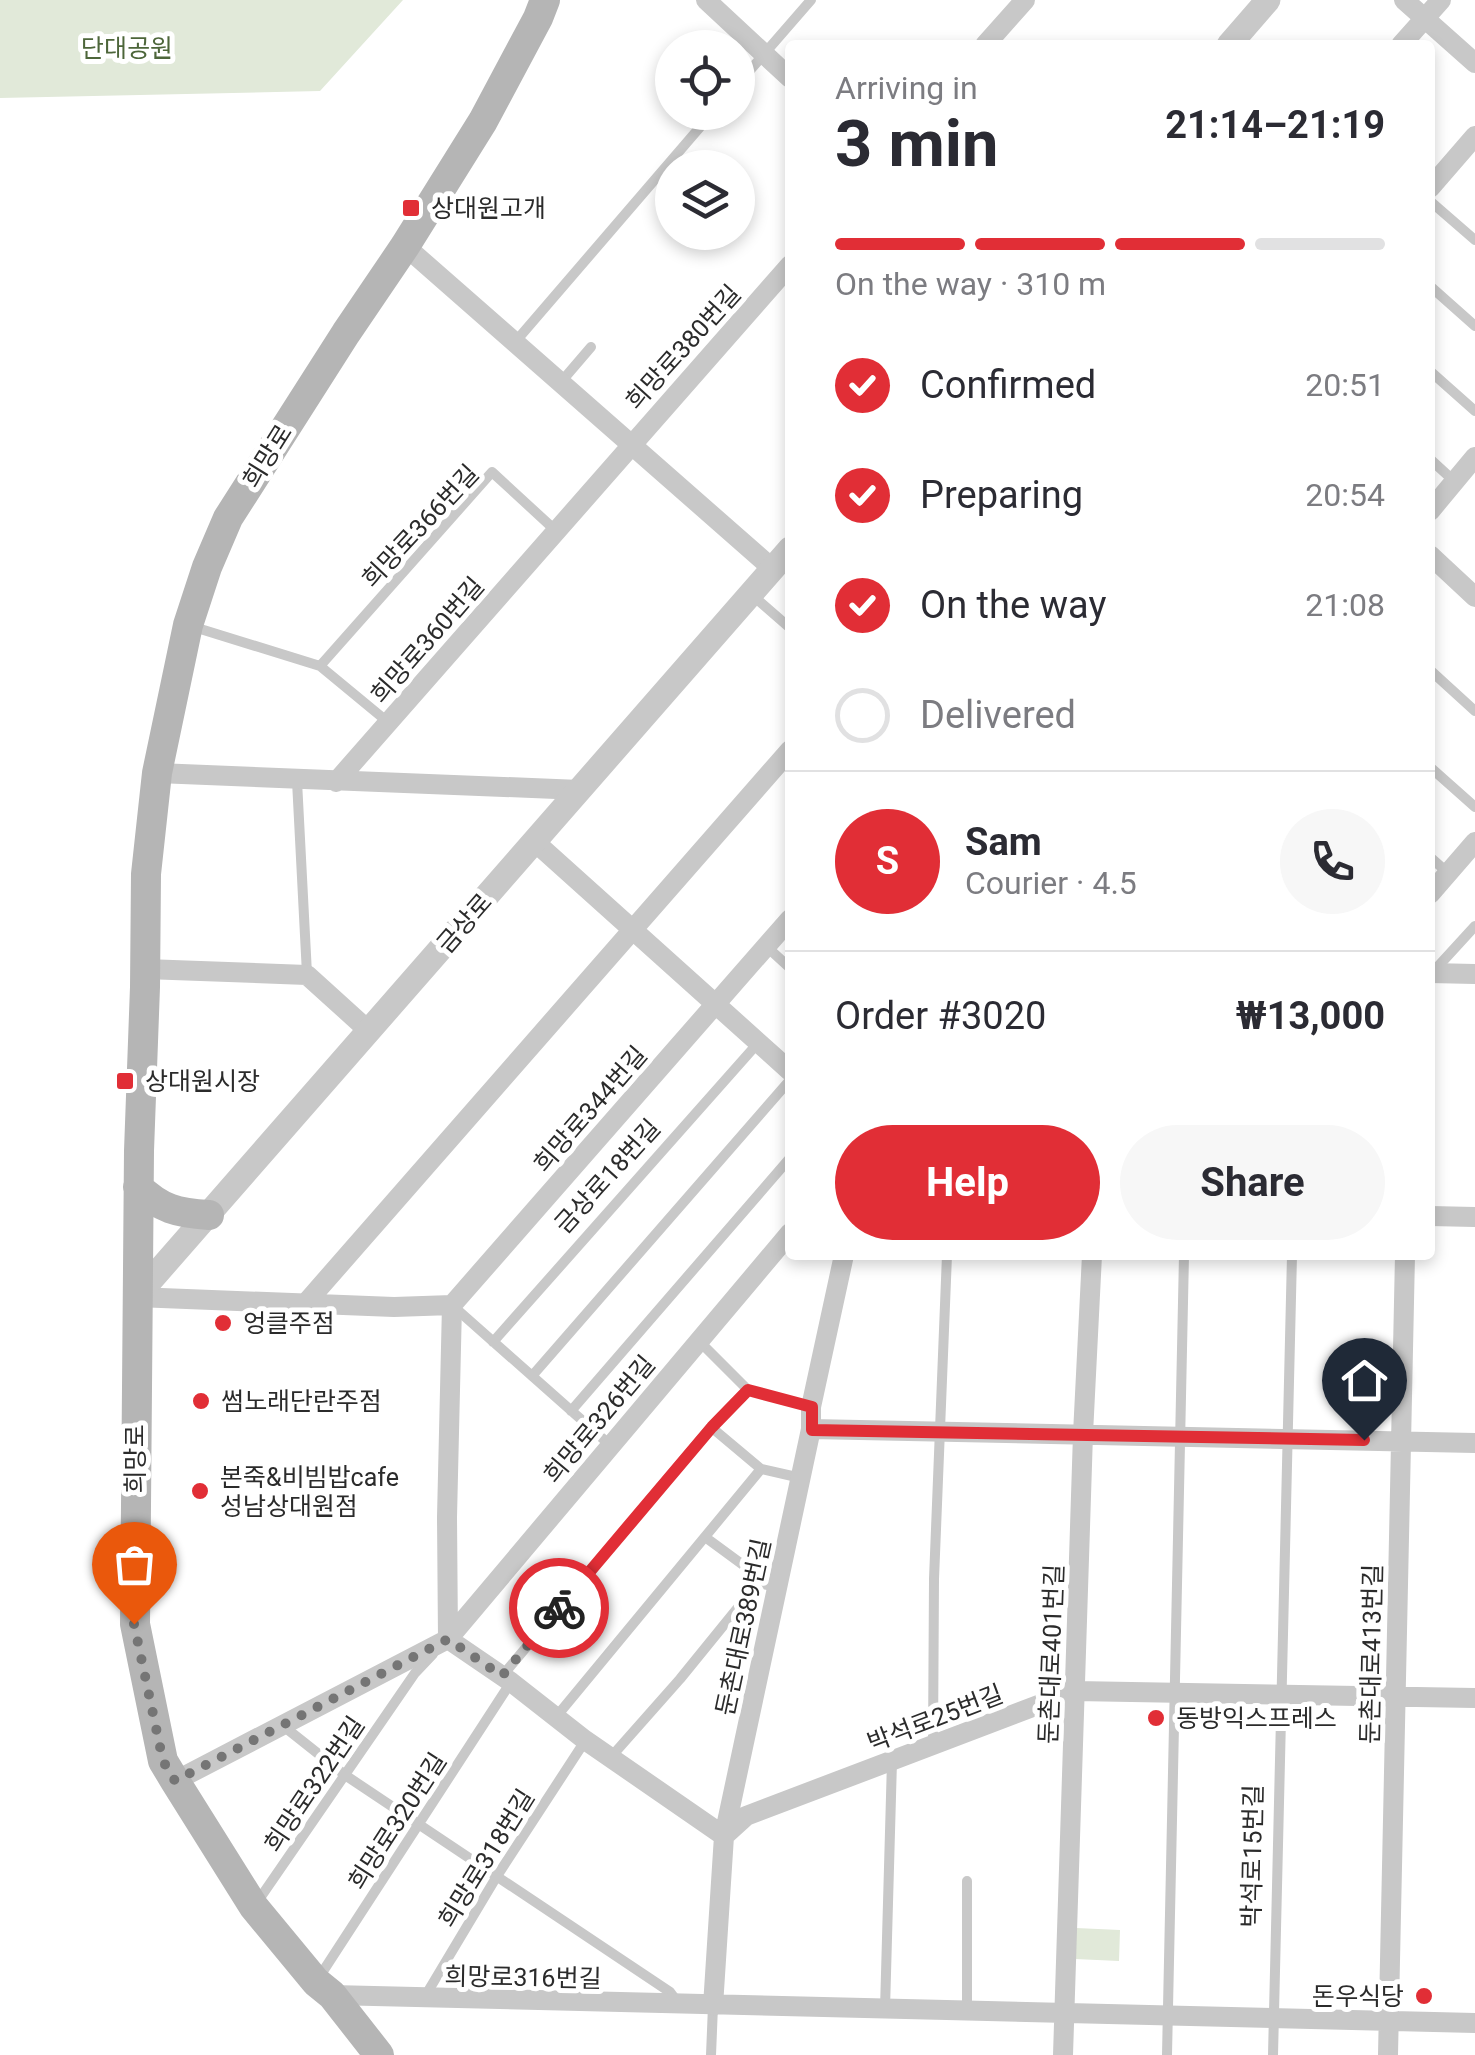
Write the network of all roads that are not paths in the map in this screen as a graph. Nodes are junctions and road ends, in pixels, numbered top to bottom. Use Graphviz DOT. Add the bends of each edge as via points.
graph roads {
  1 [pos="545,0"];
  2 [pos="706,0"];
  3 [pos="812,0"];
  4 [pos="1025,0"];
  5 [pos="1268,0"];
  6 [pos="1404,0"];
  7 [pos="1440,0"];
  8 [pos="1424,18"];
  9 [pos="989,40"];
  10 [pos="1233,40"];
  11 [pos="1405,40"];
  12 [pos="764,54"];
  13 [pos="1475,63"];
  14 [pos="755,64"];
  15 [pos="785,73"];
  16 [pos="698,130"];
  17 [pos="1472,146"];
  18 [pos="1435,183"];
  19 [pos="1435,204"];
  20 [pos="1475,240"];
  21 [pos="405,246"];
  22 [pos="785,271"];
  23 [pos="1435,290"];
  24 [pos="1475,326"];
  25 [pos="516,341"];
  26 [pos="591,347"];
  27 [pos="1435,375"];
  28 [pos="561,382"];
  29 [pos="1475,411"];
  30 [pos="631,444"];
  31 [pos="1475,456"];
  32 [pos="1435,464"];
  33 [pos="1454,481"];
  34 [pos="1435,505"];
  35 [pos="555,530"];
  36 [pos="782,559"];
  37 [pos="1435,560"];
  38 [pos="750,593"];
  39 [pos="1475,597"];
  40 [pos="785,624"];
  41 [pos="188,625"];
  42 [pos="320,666"];
  43 [pos="1435,675"];
  44 [pos="1475,711"];
  45 [pos="389,723"];
  46 [pos="785,756"];
  47 [pos="1435,771"];
  48 [pos="156,773"];
  49 [pos="297,781"];
  50 [pos="336,782"];
  51 [pos="580,790"];
  52 [pos="1475,807"];
  53 [pos="535,842"];
  54 [pos="1475,842"];
  55 [pos="1435,861"];
  56 [pos="1448,873"];
  57 [pos="1435,888"];
  58 [pos="785,925"];
  59 [pos="1475,926"];
  60 [pos="634,932"];
  61 [pos="767,947"];
  62 [pos="785,963"];
  63 [pos="145,969"];
  64 [pos="1435,969"];
  65 [pos="1435,973"];
  66 [pos="1475,974"];
  67 [pos="307,975"];
  68 [pos="715,1004"];
  69 [pos="370,1032"];
  70 [pos="758,1043"];
  71 [pos="785,1067"];
  72 [pos="785,1086"];
  73 [pos="785,1164"];
  74 [pos="138,1186"];
  75 [pos="209,1215"];
  76 [pos="1435,1216"];
  77 [pos="1475,1217"];
  78 [pos="785,1239"];
  79 [pos="843,1260"];
  80 [pos="946,1260"];
  81 [pos="1092,1260"];
  82 [pos="1184,1260"];
  83 [pos="1292,1260"];
  84 [pos="1405,1260"];
  85 [pos="136,1297"];
  86 [pos="306,1304"];
  87 [pos="452,1305"];
  88 [pos="698,1340"];
  89 [pos="493,1342"];
  90 [pos="532,1376"];
  91 [pos="748,1390"];
  92 [pos="812,1407"];
  93 [pos="571,1410"];
  94 [pos="712,1427"];
  95 [pos="812,1430"];
  96 [pos="941,1432"];
  97 [pos="1083,1434"];
  98 [pos="1180,1436"];
  99 [pos="1288,1439"];
  100 [pos="1401,1441"];
  101 [pos="1475,1443"];
  102 [pos="610,1445"];
  103 [pos="760,1469"];
  104 [pos="801,1478"];
  105 [pos="705,1537"];
  106 [pos="768,1585"];
  107 [pos="448,1639"];
  108 [pos="506,1679"];
  109 [pos="1075,1691"];
  110 [pos="1175,1692"];
  111 [pos="1280,1694"];
  112 [pos="1395,1696"];
  113 [pos="1475,1698"];
  114 [pos="559,1719"];
  115 [pos="282,1725"];
  116 [pos="585,1740"];
  117 [pos="933,1745"];
  118 [pos="610,1757"];
  119 [pos="892,1760"];
  120 [pos="345,1775"];
  121 [pos="175,1781"];
  122 [pos="418,1824"];
  123 [pos="724,1836"];
  124 [pos="497,1876"];
  125 [pos="967,1881"];
  126 [pos="254,1907"];
  127 [pos="324,1989"];
  128 [pos="424,1999"];
  129 [pos="680,2005"];
  130 [pos="713,2006"];
  131 [pos="885,2010"];
  132 [pos="967,2011"];
  133 [pos="1064,2013"];
  134 [pos="1168,2016"];
  135 [pos="1274,2019"];
  136 [pos="1388,2021"];
  137 [pos="1475,2023"];
  138 [pos="379,2055"];
  139 [pos="711,2055"];
  140 [pos="1063,2055"];
  141 [pos="1167,2055"];
  142 [pos="1274,2055"];
  143 [pos="1388,2055"];
  1 -- 21 [label="main road, 희망로" via="484,121"];
  2 -- 12 [label="street"];
  3 -- 12 [label="lane"];
  4 -- 9 [label="street"];
  5 -- 10 [label="street"];
  6 -- 8 [label="street"];
  7 -- 8 [label="street"];
  8 -- 11 [label="street"];
  8 -- 13 [label="street"];
  12 -- 14 [label="lane"];
  12 -- 15 [label="street"];
  16 -- 25 [label="lane"];
  17 -- 18 [label="street"];
  19 -- 20 [label="lane"];
  21 -- 25 [label="street, 희망로380번길"];
  21 -- 41 [label="main road, 희망로" via="228,518"];
  22 -- 30 [label="street, 희망로380번길"];
  23 -- 24 [label="lane"];
  25 -- 28 [label="street, 희망로380번길"];
  26 -- 28 [label="lane"];
  27 -- 29 [label="lane"];
  28 -- 30 [label="street, 희망로380번길"];
  30 -- 35 [label="street, 희망로380번길"];
  30 -- 36 [label="street, 희망로380번길"];
  31 -- 33 [label="street"];
  32 -- 33 [label="lane"];
  33 -- 34 [label="street"];
  35 -- 42 [label="lane, 희망로366번길" via="492,472"];
  35 -- 45 [label="street, 희망로360번길"];
  36 -- 38 [label="street, 금상로"];
  37 -- 39 [label="street"];
  38 -- 40 [label="lane"];
  38 -- 51 [label="street, 금상로"];
  41 -- 42 [label="lane"];
  41 -- 48 [label="main road, 희망로"];
  42 -- 45 [label="lane"];
  43 -- 44 [label="lane"];
  45 -- 50 [label="street, 희망로360번길"];
  46 -- 60 [label="street"];
  47 -- 52 [label="lane"];
  48 -- 49 [label="street"];
  48 -- 63 [label="main road, 희망로"];
  49 -- 50 [label="street"];
  49 -- 67 [label="lane"];
  50 -- 51 [label="street"];
  51 -- 53 [label="street, 금상로"];
  53 -- 60 [label="street"];
  53 -- 69 [label="street, 금상로"];
  54 -- 56 [label="street"];
  55 -- 56 [label="lane"];
  56 -- 57 [label="street"];
  58 -- 61 [label="street, 희망로344번길"];
  59 -- 64 [label="lane"];
  60 -- 68 [label="street"];
  60 -- 86 [label="street"];
  61 -- 62 [label="lane"];
  61 -- 68 [label="street, 희망로344번길"];
  63 -- 67 [label="street"];
  63 -- 74 [label="main road, 희망로"];
  65 -- 66 [label="street"];
  67 -- 69 [label="street"];
  68 -- 70 [label="street"];
  68 -- 87 [label="street, 희망로344번길"];
  69 -- 75 [label="street, 금상로"];
  70 -- 71 [label="street"];
  70 -- 89 [label="lane, 금상로18번길"];
  72 -- 90 [label="lane"];
  73 -- 93 [label="lane"];
  74 -- 75 [label="main road" via="164,1207"];
  74 -- 85 [label="main road, 희망로"];
  75 -- 85 [label="street, 금상로"];
  76 -- 77 [label="street"];
  78 -- 88 [label="street, 희망로326번길"];
  79 -- 92 [label="street, 둔촌대로389번길"];
  80 -- 96 [label="lane"];
  81 -- 97 [label="street, 둔촌대로401번길"];
  82 -- 98 [label="lane"];
  83 -- 99 [label="lane"];
  84 -- 100 [label="street, 둔촌대로413번길"];
  85 -- 86 [label="street"];
  85 -- 121 [label="main road, 희망로" via="134,1624 163,1761"];
  86 -- 87 [label="street"];
  87 -- 89 [label="lane"];
  87 -- 107 [label="street"];
  88 -- 91 [label="lane"];
  88 -- 102 [label="street, 희망로326번길"];
  89 -- 90 [label="lane"];
  90 -- 93 [label="lane"];
  91 -- 92 [label="lane"];
  91 -- 94 [label="lane, 희망로320번길"];
  92 -- 95 [label="street, 둔촌대로389번길"];
  93 -- 102 [label="lane"];
  94 -- 103 [label="lane"];
  94 -- 108 [label="lane, 희망로320번길"];
  95 -- 96 [label="street"];
  95 -- 104 [label="street, 둔촌대로389번길"];
  96 -- 97 [label="street"];
  96 -- 117 [label="lane"];
  97 -- 98 [label="street"];
  97 -- 109 [label="street, 둔촌대로401번길"];
  98 -- 99 [label="street"];
  98 -- 110 [label="lane"];
  99 -- 100 [label="street"];
  99 -- 111 [label="lane"];
  100 -- 101 [label="street"];
  100 -- 112 [label="street, 둔촌대로413번길"];
  102 -- 107 [label="street, 희망로326번길"];
  103 -- 104 [label="lane"];
  103 -- 105 [label="lane"];
  104 -- 106 [label="street, 둔촌대로389번길"];
  105 -- 106 [label="lane"];
  105 -- 114 [label="lane"];
  106 -- 118 [label="lane"];
  106 -- 123 [label="street, 둔촌대로389번길"];
  107 -- 108 [label="street"];
  107 -- 115 [label="street, 희망로326번길"];
  107 -- 120 [label="lane, 희망로322번길" via="415,1672"];
  108 -- 114 [label="street"];
  108 -- 122 [label="lane, 희망로320번길"];
  109 -- 110 [label="street, 박석로25번길"];
  109 -- 117 [label="street, 박석로25번길"];
  109 -- 133 [label="street, 둔촌대로401번길"];
  110 -- 111 [label="street, 박석로25번길"];
  110 -- 134 [label="lane"];
  111 -- 112 [label="street, 박석로25번길"];
  111 -- 135 [label="lane, 박석로15번길"];
  112 -- 113 [label="street, 박석로25번길"];
  112 -- 136 [label="street, 둔촌대로413번길"];
  114 -- 116 [label="street"];
  115 -- 120 [label="lane"];
  115 -- 121 [label="street, 희망로326번길"];
  116 -- 118 [label="street"];
  116 -- 124 [label="lane, 희망로318번길"];
  117 -- 119 [label="street, 박석로25번길"];
  118 -- 123 [label="street"];
  119 -- 123 [label="street, 박석로25번길" via="746,1816"];
  119 -- 131 [label="lane"];
  120 -- 122 [label="lane"];
  120 -- 126 [label="lane, 희망로322번길"];
  121 -- 126 [label="main road, 희망로"];
  122 -- 124 [label="lane"];
  122 -- 127 [label="lane, 희망로320번길"];
  123 -- 130 [label="street, 둔촌대로389번길"];
  124 -- 128 [label="lane, 희망로318번길"];
  124 -- 129 [label="lane"];
  125 -- 132 [label="lane"];
  126 -- 127 [label="main road, 희망로"];
  127 -- 128 [label="street, 희망로316번길"];
  127 -- 138 [label="main road, 희망로"];
  128 -- 129 [label="street, 희망로316번길"];
  129 -- 130 [label="street, 희망로316번길"];
  130 -- 131 [label="street"];
  130 -- 139 [label="lane, 둔촌대로389번길"];
  131 -- 132 [label="street"];
  132 -- 133 [label="street"];
  133 -- 134 [label="street"];
  133 -- 140 [label="street, 둔촌대로401번길"];
  134 -- 135 [label="street"];
  134 -- 141 [label="lane"];
  135 -- 136 [label="street"];
  135 -- 142 [label="lane, 박석로15번길"];
  136 -- 137 [label="street"];
  136 -- 143 [label="street, 둔촌대로413번길"];
}
